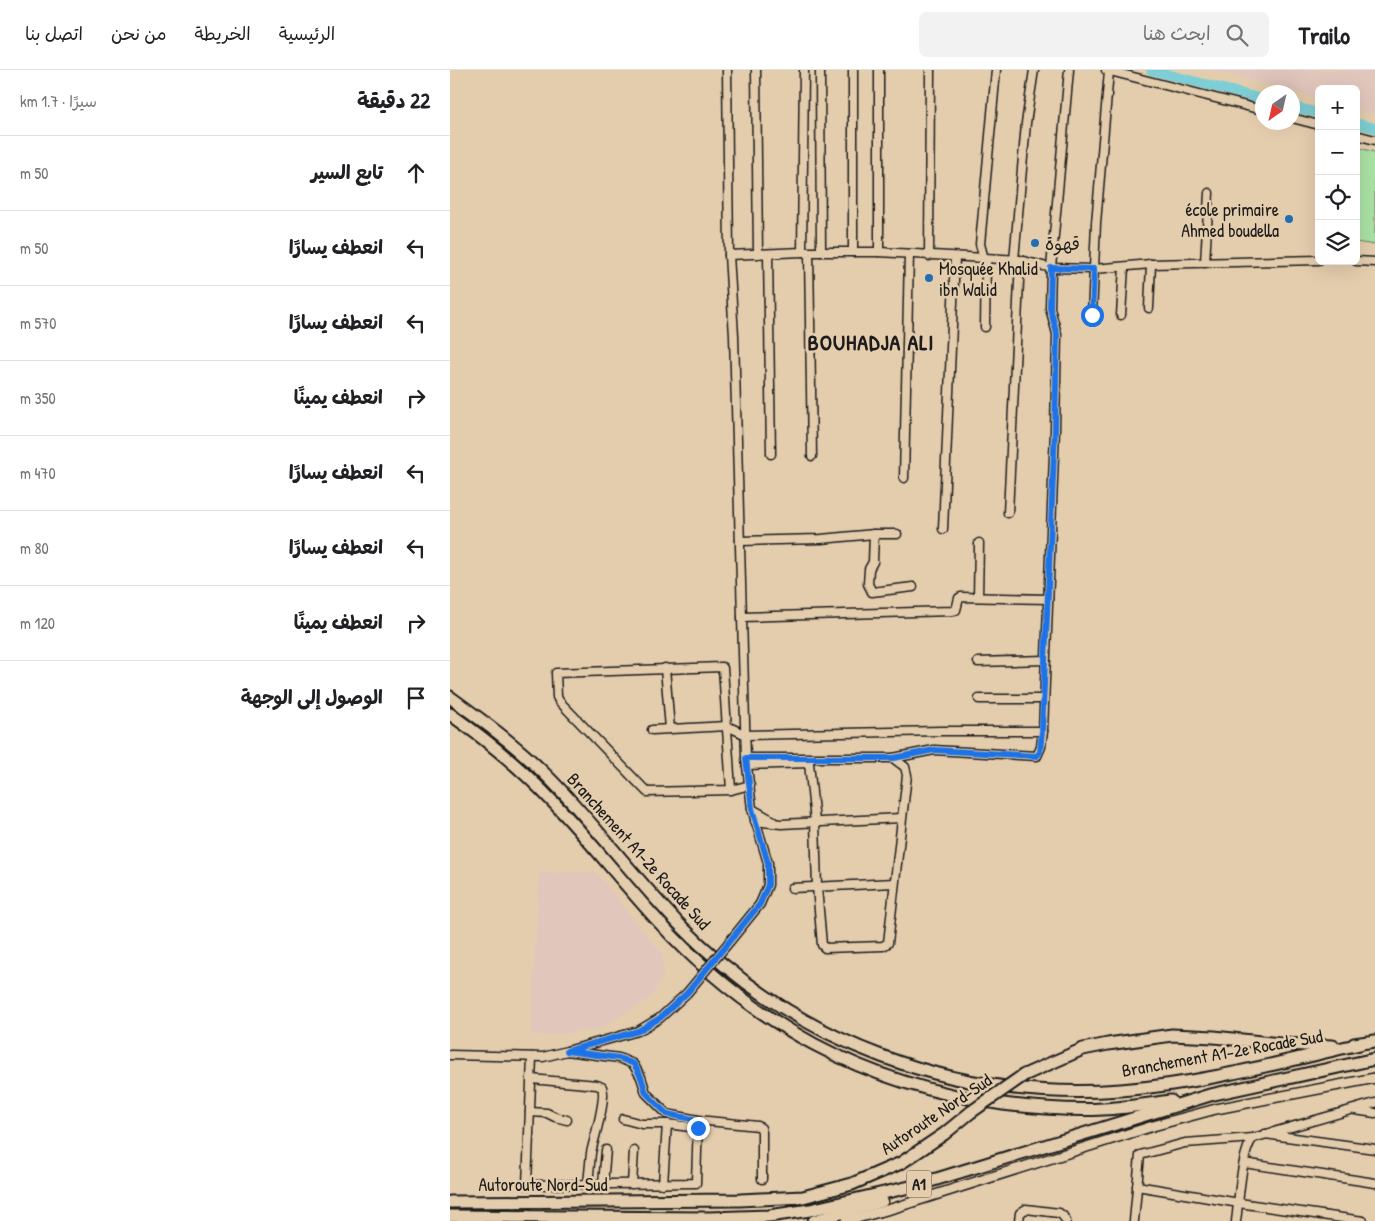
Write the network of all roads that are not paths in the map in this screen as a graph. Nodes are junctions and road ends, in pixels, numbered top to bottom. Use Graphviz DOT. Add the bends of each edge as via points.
graph roads {
  1 [pos="727,70"];
  2 [pos="756,70"];
  3 [pos="804,70"];
  4 [pos="820,70"];
  5 [pos="853,70"];
  6 [pos="879,70"];
  7 [pos="930,70"];
  8 [pos="996,70"];
  9 [pos="1034,70"];
  10 [pos="1070,70"];
  11 [pos="1108,70"];
  12 [pos="1255,108"];
  13 [pos="1300,120"];
  14 [pos="1315,124"];
  15 [pos="1360,136"];
  16 [pos="1375,140"];
  17 [pos="1210,193"];
  18 [pos="821,252"];
  19 [pos="853,252"];
  20 [pos="879,252"];
  21 [pos="806,253"];
  22 [pos="758,254"];
  23 [pos="768,254"];
  24 [pos="909,254"];
  25 [pos="730,255"];
  26 [pos="929,256"];
  27 [pos="955,257"];
  28 [pos="985,259"];
  29 [pos="1017,260"];
  30 [pos="1315,260"];
  31 [pos="1360,261"];
  32 [pos="1375,262"];
  33 [pos="1205,263"];
  34 [pos="1151,264"];
  35 [pos="1124,267"];
  36 [pos="1051,268"];
  37 [pos="1094,269"];
  38 [pos="1149,308"];
  39 [pos="1092,315"];
  40 [pos="1121,315"];
  41 [pos="985,326"];
  42 [pos="771,454"];
  43 [pos="812,456"];
  44 [pos="904,478"];
  45 [pos="1008,513"];
  46 [pos="943,529"];
  47 [pos="874,534"];
  48 [pos="897,534"];
  49 [pos="740,541"];
  50 [pos="979,544"];
  51 [pos="913,587"];
  52 [pos="978,597"];
  53 [pos="1048,600"];
  54 [pos="742,617"];
  55 [pos="1045,660"];
  56 [pos="978,662"];
  57 [pos="665,668"];
  58 [pos="450,697"];
  59 [pos="979,699"];
  60 [pos="1044,699"];
  61 [pos="450,714"];
  62 [pos="727,726"];
  63 [pos="670,729"];
  64 [pos="652,730"];
  65 [pos="1042,731"];
  66 [pos="746,735"];
  67 [pos="894,758"];
  68 [pos="747,761"];
  69 [pos="750,785"];
  70 [pos="731,790"];
  71 [pos="752,809"];
  72 [pos="901,818"];
  73 [pos="755,821"];
  74 [pos="815,822"];
  75 [pos="778,823"];
  76 [pos="894,883"];
  77 [pos="817,887"];
  78 [pos="792,888"];
  79 [pos="1375,1041"];
  80 [pos="1360,1044"];
  81 [pos="567,1051"];
  82 [pos="450,1055"];
  83 [pos="532,1057"];
  84 [pos="1375,1059"];
  85 [pos="1375,1078"];
  86 [pos="531,1079"];
  87 [pos="1210,1095"];
  88 [pos="1375,1103"];
  89 [pos="1349,1109"];
  90 [pos="530,1112"];
  91 [pos="1375,1113"];
  92 [pos="623,1119"];
  93 [pos="567,1120"];
  94 [pos="667,1124"];
  95 [pos="698,1124"];
  96 [pos="1262,1134"];
  97 [pos="1253,1138"];
  98 [pos="1375,1149"];
  99 [pos="606,1150"];
  100 [pos="634,1151"];
  101 [pos="1244,1163"];
  102 [pos="762,1179"];
  103 [pos="934,1180"];
  104 [pos="1375,1183"];
  105 [pos="588,1184"];
  106 [pos="601,1184"];
  107 [pos="632,1184"];
  108 [pos="663,1184"];
  109 [pos="1137,1186"];
  110 [pos="450,1197"];
  111 [pos="597,1201"];
  112 [pos="450,1202"];
  113 [pos="483,1202"];
  114 [pos="1239,1204"];
  115 [pos="450,1216"];
  116 [pos="814,1221"];
  117 [pos="846,1221"];
  118 [pos="1019,1221"];
  119 [pos="1066,1221"];
  120 [pos="1134,1221"];
  121 [pos="1236,1221"];
  122 [pos="1363,1221"];
  1 -- 25 [label="street"];
  2 -- 22 [label="street"];
  3 -- 21 [label="street"];
  4 -- 18 [label="street"];
  5 -- 19 [label="street"];
  6 -- 20 [label="street"];
  7 -- 26 [label="street"];
  8 -- 28 [label="street" via="980,244"];
  9 -- 29 [label="street" via="1026,123"];
  10 -- 36 [label="street"];
  11 -- 12 [label="street"];
  11 -- 37 [label="street"];
  13 -- 14 [label="street"];
  15 -- 16 [label="street"];
  17 -- 33 [label="street"];
  18 -- 19 [label="street"];
  18 -- 21 [label="street"];
  19 -- 20 [label="street"];
  20 -- 24 [label="street"];
  21 -- 23 [label="street"];
  21 -- 43 [label="street"];
  22 -- 23 [label="street"];
  22 -- 25 [label="street"];
  23 -- 42 [label="street"];
  24 -- 26 [label="street"];
  24 -- 44 [label="street"];
  25 -- 49 [label="street"];
  26 -- 27 [label="street"];
  27 -- 28 [label="street"];
  27 -- 46 [label="street"];
  28 -- 29 [label="street"];
  28 -- 41 [label="street"];
  29 -- 36 [label="street"];
  29 -- 45 [label="street"];
  30 -- 33 [label="street"];
  31 -- 32 [label="street"];
  33 -- 34 [label="street"];
  34 -- 35 [label="street"];
  34 -- 38 [label="street"];
  35 -- 37 [label="street"];
  35 -- 40 [label="street"];
  36 -- 37 [label="street"];
  36 -- 53 [label="street" via="1050,308 1057,334"];
  37 -- 39 [label="street"];
  47 -- 48 [label="street"];
  47 -- 49 [label="street"];
  47 -- 51 [label="street" via="868,584 872,592"];
  49 -- 54 [label="street"];
  50 -- 52 [label="street"];
  52 -- 53 [label="street"];
  52 -- 54 [label="street" via="959,598 956,610"];
  53 -- 55 [label="street"];
  54 -- 66 [label="street"];
  55 -- 56 [label="street"];
  55 -- 60 [label="street"];
  57 -- 62 [label="street" via="722,667"];
  57 -- 63 [label="street"];
  57 -- 70 [label="street" via="556,673 558,697 647,792"];
  58 -- 80 [label="highway, Branchement A1-2e Rocade Sud" via="545,774 660,904 723,965 746,984 805,1021 873,1054 944,1077 981,1084 1025,1090 1092,1092 1148,1087 1258,1068"];
  59 -- 60 [label="street"];
  60 -- 65 [label="street"];
  61 -- 87 [label="highway, Branchement A1-2e Rocade Sud" via="500,751 552,800 658,922 699,963 754,1008 806,1041 896,1080 977,1100 1021,1106 1103,1110"];
  62 -- 63 [label="street"];
  62 -- 66 [label="street"];
  62 -- 70 [label="street"];
  63 -- 64 [label="street"];
  65 -- 66 [label="street"];
  65 -- 67 [label="street" via="1037,756 934,750"];
  66 -- 68 [label="street"];
  67 -- 68 [label="street"];
  67 -- 72 [label="street" via="905,767 907,775"];
  68 -- 69 [label="street"];
  68 -- 74 [label="street" via="809,763"];
  69 -- 70 [label="street"];
  69 -- 71 [label="street"];
  71 -- 73 [label="street"];
  71 -- 75 [label="street"];
  72 -- 74 [label="street"];
  72 -- 76 [label="street"];
  73 -- 75 [label="street"];
  73 -- 81 [label="street, bridge" via="768,863 768,885 760,904 730,941 687,993 660,1018 638,1031"];
  74 -- 75 [label="street"];
  74 -- 77 [label="street"];
  76 -- 77 [label="street"];
  76 -- 77 [label="street" via="888,942 884,946 823,947"];
  77 -- 78 [label="street"];
  79 -- 80 [label="highway, Autoroute Nord-Sud / A1"];
  80 -- 111 [label="highway, Autoroute Nord-Sud / A1, bridge" via="1290,1045 1172,1035 1083,1049 1024,1075 901,1163 852,1184 802,1198"];
  81 -- 83 [label="street"];
  81 -- 95 [label="street" via="619,1058 634,1064 646,1093 667,1114"];
  82 -- 83 [label="street"];
  83 -- 86 [label="street"];
  84 -- 87 [label="highway, Autoroute Nord-Sud / A1"];
  85 -- 117 [label="main road" via="1216,1109 1162,1123"];
  86 -- 90 [label="street"];
  86 -- 105 [label="street" via="598,1085 604,1090"];
  87 -- 103 [label="highway, Autoroute Nord-Sud / A1"];
  88 -- 89 [label="street"];
  89 -- 91 [label="street"];
  89 -- 96 [label="street"];
  90 -- 93 [label="street" via="547,1112"];
  90 -- 105 [label="street" via="527,1185"];
  92 -- 94 [label="street" via="642,1124"];
  94 -- 95 [label="street"];
  94 -- 108 [label="street"];
  95 -- 102 [label="street" via="761,1128"];
  95 -- 108 [label="street" via="696,1183"];
  96 -- 97 [label="street"];
  96 -- 98 [label="street"];
  97 -- 101 [label="street"];
  97 -- 109 [label="street" via="1185,1143 1140,1155"];
  99 -- 106 [label="street"];
  100 -- 107 [label="street"];
  101 -- 104 [label="street"];
  101 -- 114 [label="street"];
  103 -- 115 [label="highway, Autoroute Nord-Sud / A1" via="849,1202 769,1216"];
  103 -- 116 [label="highway" via="892,1198"];
  105 -- 106 [label="street"];
  106 -- 107 [label="street"];
  106 -- 111 [label="street"];
  107 -- 108 [label="street"];
  109 -- 114 [label="street"];
  109 -- 120 [label="street"];
  110 -- 113 [label="highway"];
  111 -- 113 [label="highway, Autoroute Nord-Sud / A1"];
  112 -- 113 [label="highway, Autoroute Nord-Sud / A1"];
  114 -- 121 [label="street"];
  114 -- 122 [label="street"];
  118 -- 119 [label="street" via="1020,1213 1026,1209 1059,1213"];
}
